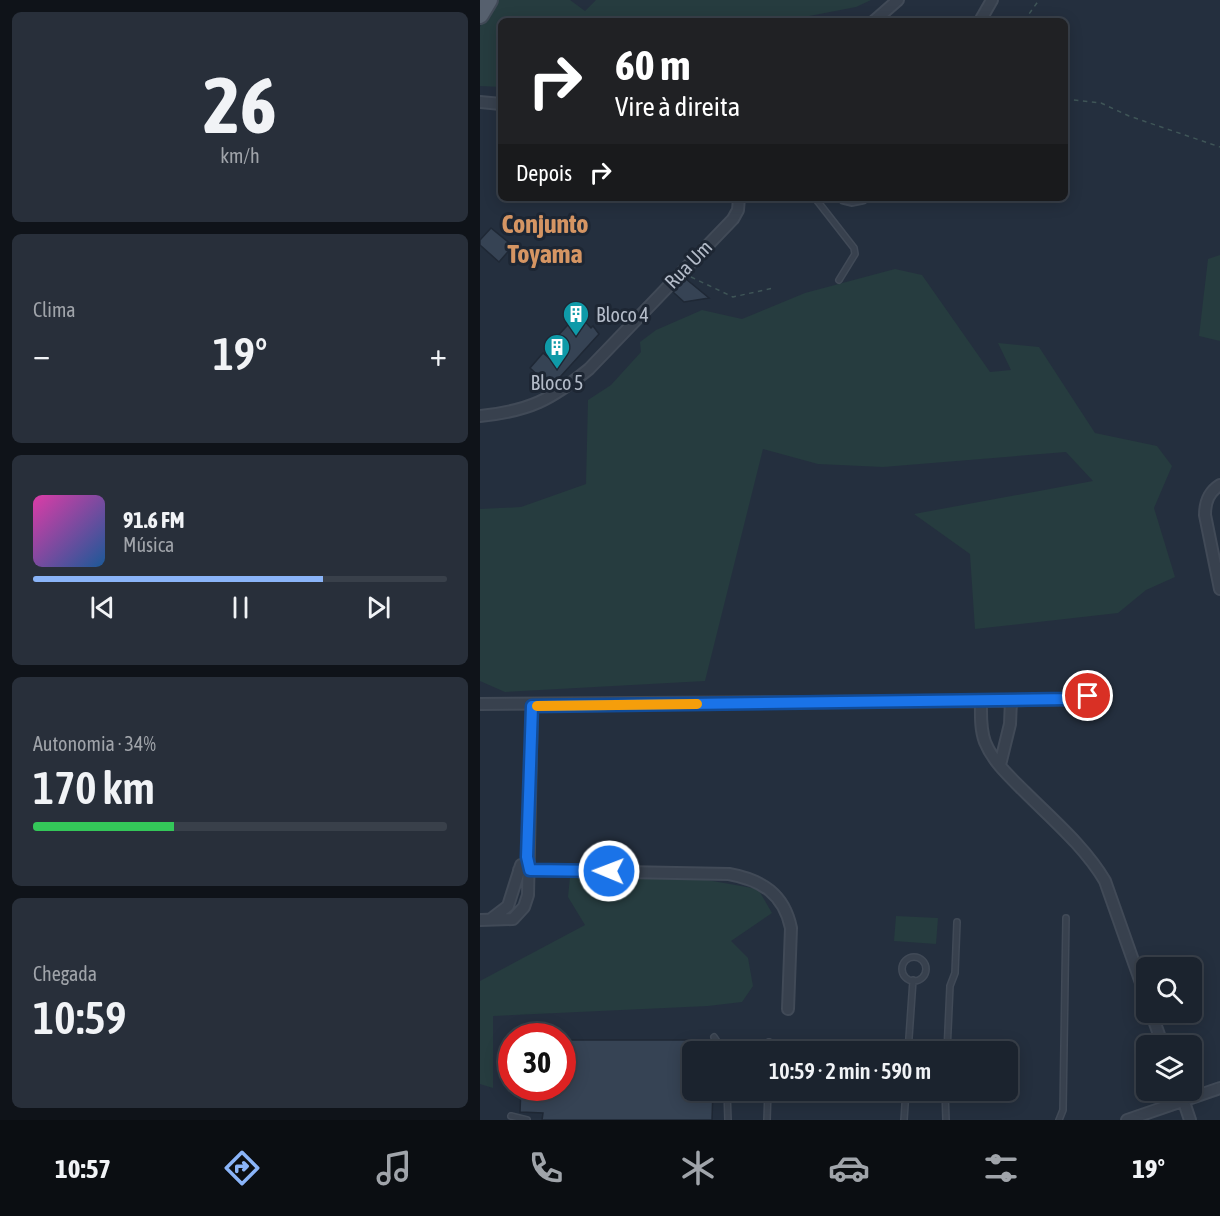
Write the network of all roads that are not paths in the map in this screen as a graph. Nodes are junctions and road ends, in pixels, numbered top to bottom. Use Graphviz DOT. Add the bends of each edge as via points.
graph roads {
  1 [pos="489,0"];
  2 [pos="898,0"];
  3 [pos="992,0"];
  4 [pos="480,15"];
  5 [pos="877,18"];
  6 [pos="982,18"];
  7 [pos="480,102"];
  8 [pos="498,104"];
  9 [pos="739,201"];
  10 [pos="817,201"];
  11 [pos="839,280"];
  12 [pos="480,416"];
  13 [pos="1220,484"];
  14 [pos="1220,589"];
  15 [pos="1088,696"];
  16 [pos="981,700"];
  17 [pos="1011,700"];
  18 [pos="480,704"];
  19 [pos="532,706"];
  20 [pos="1000,765"];
  21 [pos="524,870"];
  22 [pos="1066,918"];
  23 [pos="485,920"];
  24 [pos="957,922"];
  25 [pos="1136,969"];
  26 [pos="913,980"];
  27 [pos="788,1009"];
  28 [pos="714,1037"];
  29 [pos="717,1041"];
  30 [pos="909,1041"];
  31 [pos="948,1041"];
  32 [pos="1220,1088"];
  33 [pos="1202,1091"];
  34 [pos="727,1101"];
  35 [pos="768,1101"];
  36 [pos="905,1101"];
  37 [pos="945,1101"];
  38 [pos="1168,1101"];
  39 [pos="1183,1101"];
  40 [pos="511,1116"];
  41 [pos="527,1120"];
  42 [pos="728,1120"];
  43 [pos="767,1120"];
  44 [pos="904,1120"];
  45 [pos="946,1120"];
  46 [pos="1059,1120"];
  47 [pos="1127,1120"];
  48 [pos="1190,1120"];
  1 -- 4 [label="main road"];
  2 -- 5 [label="street"];
  3 -- 6 [label="street"];
  7 -- 8 [label="street"];
  9 -- 12 [label="street, Rua Um" via="733,219 568,386 543,402"];
  10 -- 11 [label="lane" via="854,248 855,254"];
  13 -- 14 [label="street" via="1209,496 1205,515"];
  15 -- 17 [label="street"];
  16 -- 17 [label="street"];
  16 -- 19 [label="street"];
  16 -- 20 [label="street" via="982,735"];
  17 -- 20 [label="street" via="1010,724"];
  18 -- 19 [label="street"];
  19 -- 21 [label="street"];
  20 -- 25 [label="street" via="1095,864 1105,881"];
  21 -- 23 [label="street" via="508,906"];
  21 -- 27 [label="street" via="729,874 757,881 777,897 791,928"];
  22 -- 46 [label="lane" via="1064,1110"];
  24 -- 31 [label="lane"];
  26 -- 26 [label="lane" via="924,975 926,967 915,957 902,966 903,974"];
  26 -- 30 [label="lane"];
  28 -- 29 [label="lane"];
  32 -- 33 [label="street"];
  34 -- 42 [label="lane"];
  35 -- 43 [label="lane"];
  36 -- 44 [label="lane"];
  37 -- 45 [label="lane"];
  38 -- 47 [label="street"];
  39 -- 48 [label="street"];
  40 -- 41 [label="lane"];
}
